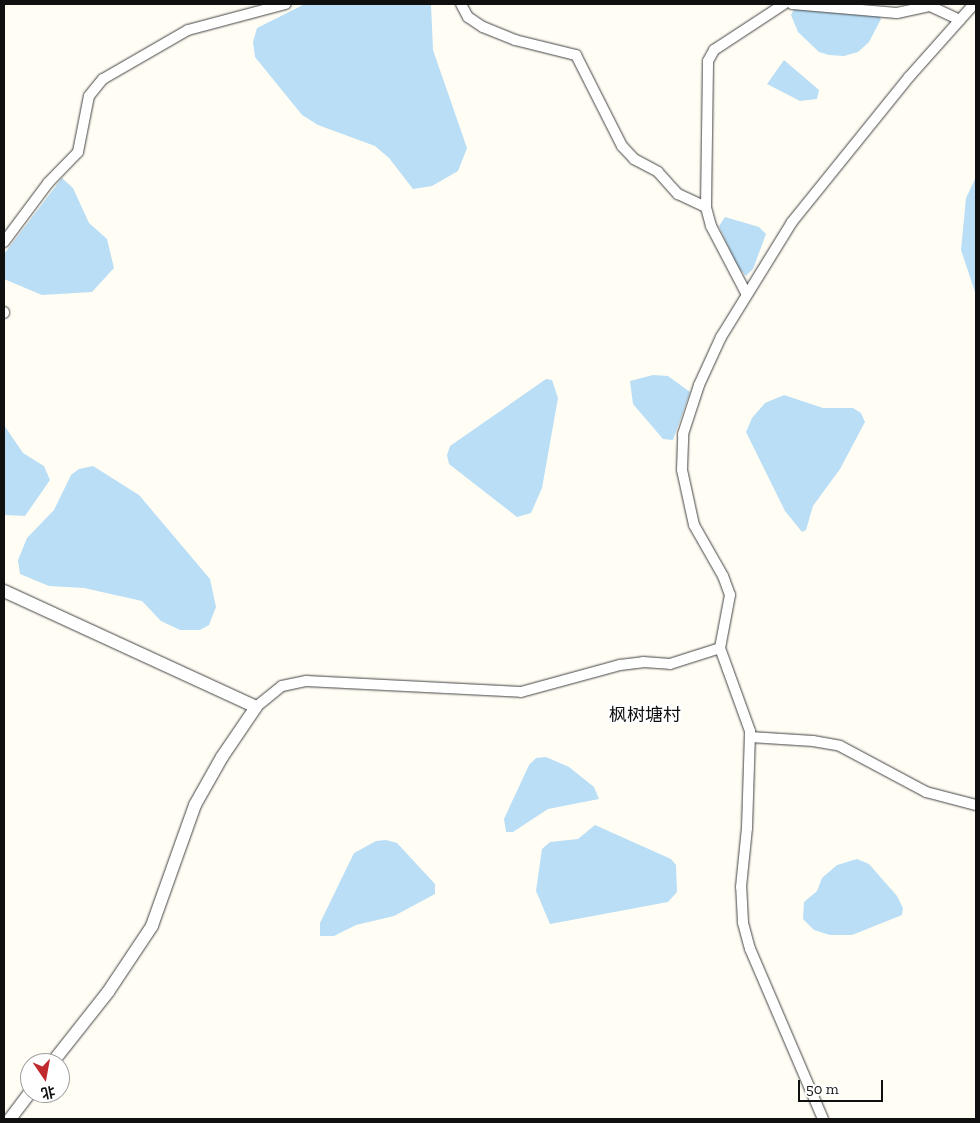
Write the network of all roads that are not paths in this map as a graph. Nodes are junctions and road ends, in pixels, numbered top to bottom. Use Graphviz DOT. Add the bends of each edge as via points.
graph roads {
  1 [pos="286,4"];
  2 [pos="461,4"];
  3 [pos="784,4"];
  4 [pos="792,4"];
  5 [pos="974,4"];
  6 [pos="960,20"];
  7 [pos="706,207"];
  8 [pos="4,242"];
  9 [pos="746,293"];
  10 [pos="4,592"];
  11 [pos="720,648"];
  12 [pos="256,707"];
  13 [pos="750,737"];
  14 [pos="976,805"];
  15 [pos="60,1053"];
  16 [pos="22,1103"];
  17 [pos="10,1119"];
  18 [pos="822,1119"];
  1 -- 8 [label="street" via="188,30 103,79 89,96 78,152 48,183"];
  2 -- 7 [label="street" via="468,17 483,27 515,40 576,55 622,146 634,159 658,172 678,194"];
  3 -- 7 [label="street" via="711,54"];
  4 -- 6 [label="street" via="897,13 930,6"];
  5 -- 6 [label="street"];
  6 -- 9 [label="street" via="909,77 792,222"];
  7 -- 9 [label="street" via="712,226"];
  9 -- 11 [label="street" via="699,385 686,422 682,447 683,482 694,526 723,576 730,595"];
  10 -- 12 [label="street"];
  11 -- 12 [label="street" via="670,664 626,664 521,692 306,681 282,686"];
  11 -- 13 [label="street"];
  12 -- 15 [label="street" via="195,805 152,926 108,992"];
  13 -- 14 [label="street" via="813,740 840,746 926,792"];
  13 -- 18 [label="street" via="741,892 743,922 750,950"];
  16 -- 17 [label="street"];
}
